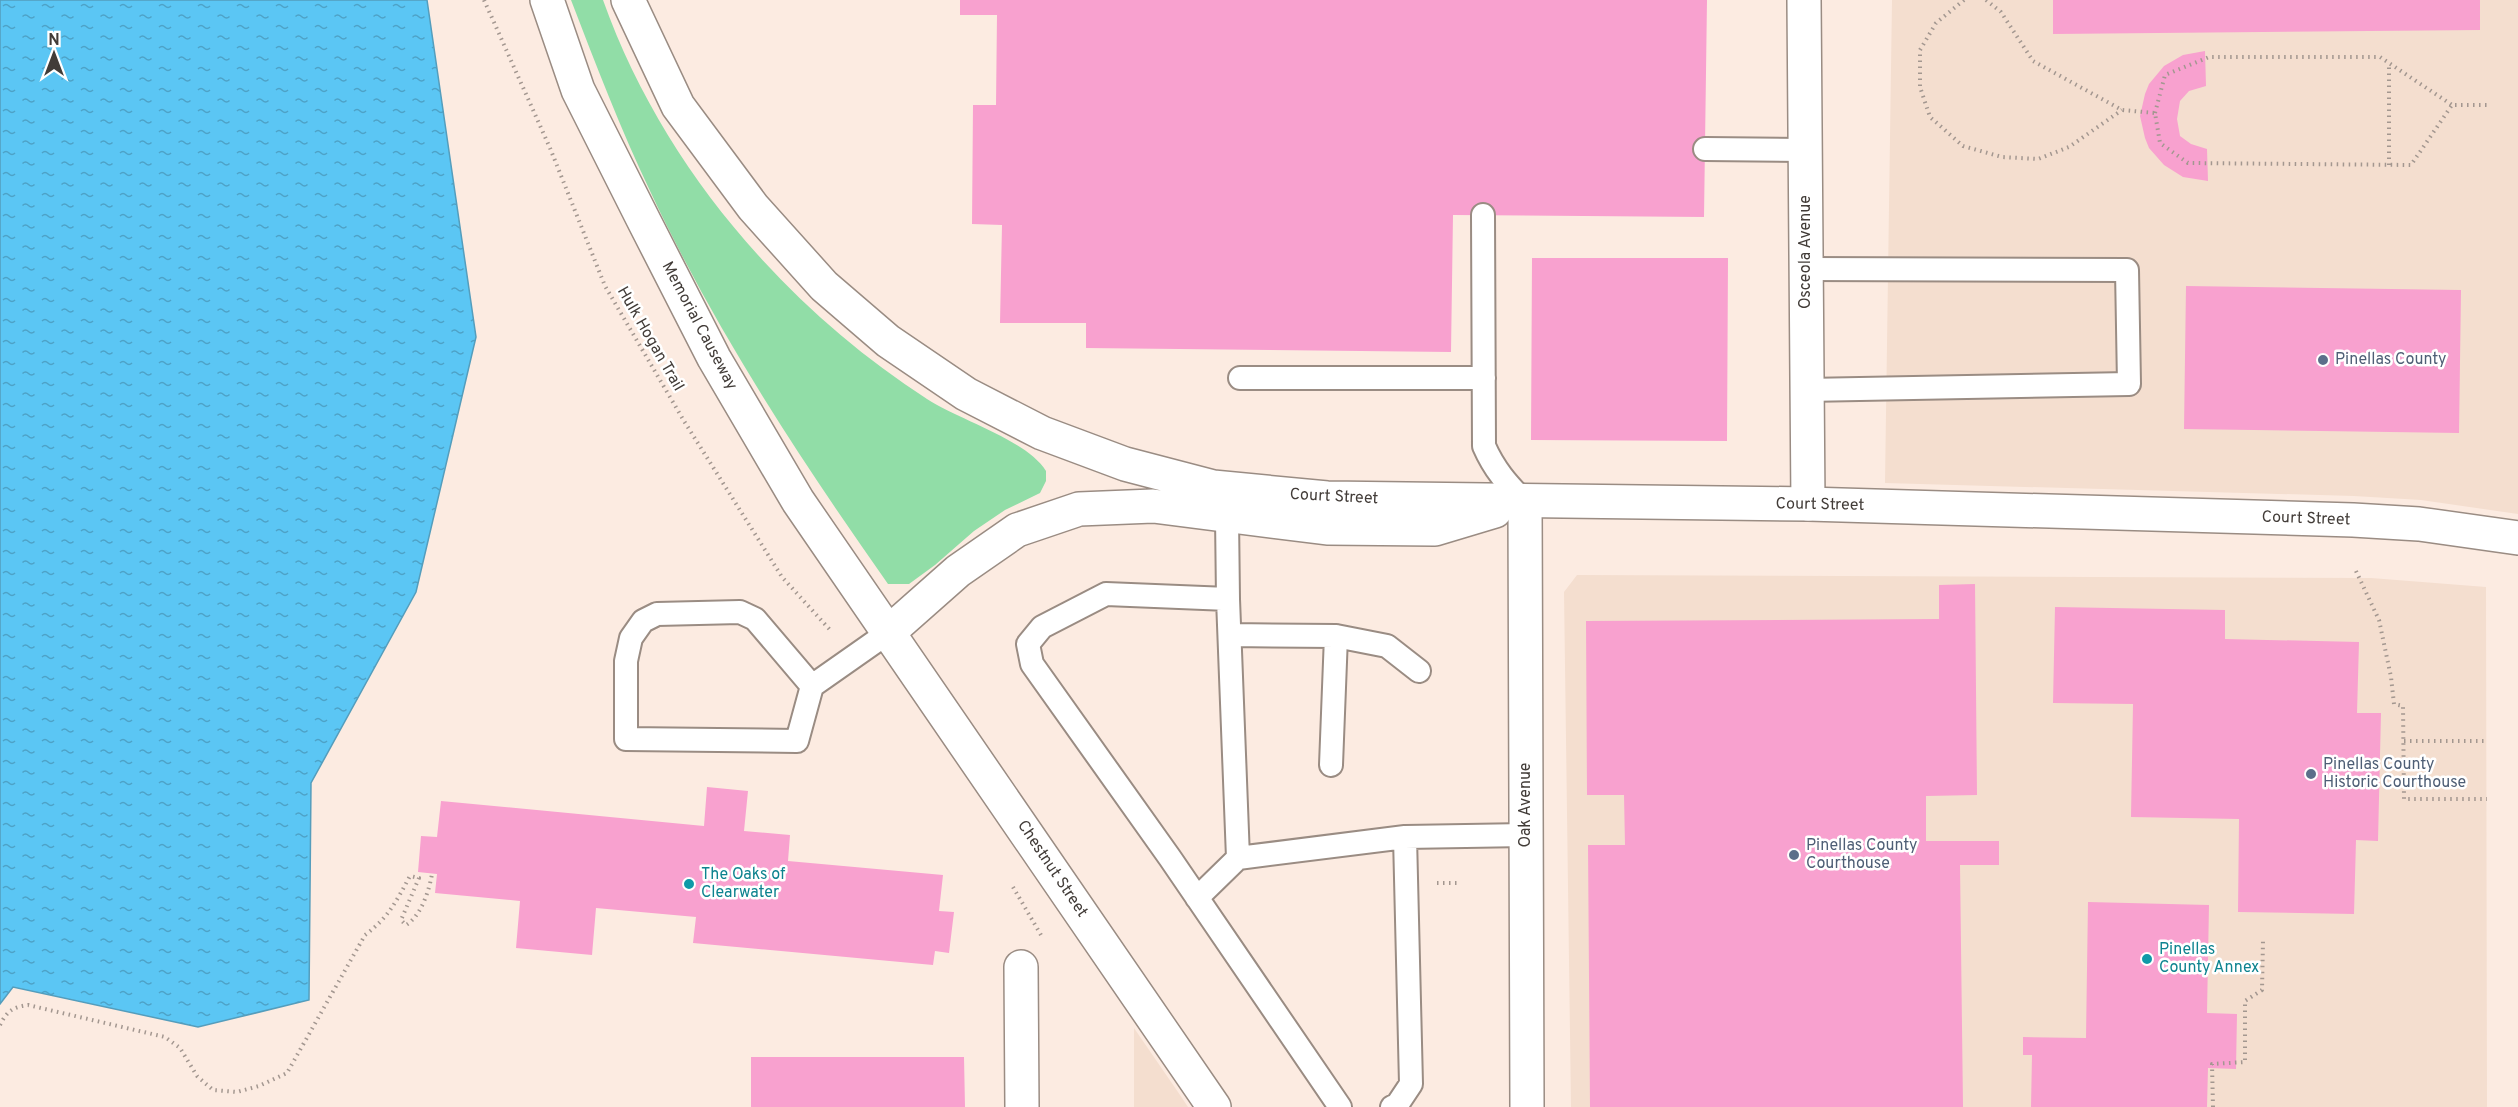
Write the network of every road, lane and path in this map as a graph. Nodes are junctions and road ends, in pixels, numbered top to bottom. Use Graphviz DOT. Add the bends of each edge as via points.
graph roads {
  1 [pos="484,0"];
  2 [pos="547,0"];
  3 [pos="628,0"];
  4 [pos="1804,0"];
  5 [pos="1964,0"];
  6 [pos="1986,0"];
  7 [pos="2389,63"];
  8 [pos="2452,105"];
  9 [pos="2490,105"];
  10 [pos="2122,110"];
  11 [pos="2155,113"];
  12 [pos="1705,149"];
  13 [pos="1805,150"];
  14 [pos="2389,165"];
  15 [pos="1483,215"];
  16 [pos="1806,269"];
  17 [pos="1240,378"];
  18 [pos="1484,378"];
  19 [pos="1806,390"];
  20 [pos="1524,502"];
  21 [pos="1808,504"];
  22 [pos="1227,517"];
  23 [pos="2518,538"];
  24 [pos="2356,571"];
  25 [pos="1228,599"];
  26 [pos="889,632"];
  27 [pos="1230,635"];
  28 [pos="1336,636"];
  29 [pos="854,656"];
  30 [pos="1419,670"];
  31 [pos="812,686"];
  32 [pos="2404,741"];
  33 [pos="2487,741"];
  34 [pos="1331,765"];
  35 [pos="2487,799"];
  36 [pos="1526,835"];
  37 [pos="1405,837"];
  38 [pos="1238,858"];
  39 [pos="432,874"];
  40 [pos="1197,898"];
  41 [pos="2263,941"];
  42 [pos="1021,967"];
  43 [pos="0,1025"];
  44 [pos="1022,1107"];
  45 [pos="1214,1107"];
  46 [pos="1340,1107"];
  47 [pos="1392,1107"];
  48 [pos="1527,1107"];
  49 [pos="2213,1107"];
  1 -- 29 [label="path, Hulk Hogan Trail" via="550,148 605,286 782,577"];
  2 -- 26 [label="main road, Memorial Causeway" via="578,90 714,358 798,501"];
  3 -- 20 [label="main road, Court Street" via="678,106 753,207 824,286 888,341 966,394 1042,434 1125,464 1213,488 1327,498"];
  4 -- 13 [label="main road, Osceola Avenue"];
  5 -- 10 [label="path" via="1936,23 1920,50 1920,87 1930,117 1963,146 2002,157 2038,159 2069,147"];
  6 -- 10 [label="path" via="2001,12 2033,61"];
  7 -- 8 [label="path"];
  7 -- 11 [label="path" via="2380,57 2209,57 2165,75"];
  7 -- 14 [label="path"];
  8 -- 9 [label="path"];
  8 -- 14 [label="path" via="2411,165"];
  10 -- 11 [label="path"];
  11 -- 14 [label="path" via="2160,143 2188,163"];
  12 -- 13 [label="lane"];
  13 -- 16 [label="main road, Osceola Avenue"];
  15 -- 18 [label="lane"];
  16 -- 19 [label="main road, Osceola Avenue"];
  16 -- 19 [label="lane" via="2127,270 2129,384"];
  17 -- 18 [label="lane"];
  18 -- 20 [label="lane" via="1484,446 1498,474"];
  19 -- 21 [label="main road, Osceola Avenue"];
  20 -- 21 [label="main road, Court Street"];
  20 -- 22 [label="main road" via="1435,529 1327,528"];
  20 -- 36 [label="main road, Oak Avenue"];
  21 -- 23 [label="main road, Court Street" via="2353,520 2418,524"];
  22 -- 25 [label="lane"];
  22 -- 26 [label="main road" via="1153,506 1079,509 1027,526 958,571"];
  24 -- 32 [label="path" via="2379,620 2394,704 2403,706"];
  25 -- 27 [label="lane"];
  25 -- 40 [label="lane" via="1106,594 1042,627 1028,644 1032,664"];
  26 -- 29 [label="lane"];
  26 -- 45 [label="main road, Chestnut Street"];
  27 -- 28 [label="lane"];
  27 -- 38 [label="lane"];
  28 -- 30 [label="lane" via="1387,645"];
  28 -- 34 [label="lane"];
  29 -- 31 [label="lane"];
  31 -- 31 [label="lane" via="755,618 740,612 657,614 642,621 631,638 626,661 626,739 797,741"];
  32 -- 33 [label="path"];
  32 -- 35 [label="path" via="2404,800"];
  36 -- 37 [label="lane"];
  36 -- 48 [label="main road, Oak Avenue"];
  37 -- 38 [label="lane"];
  37 -- 47 [label="lane" via="1411,1084"];
  38 -- 40 [label="lane"];
  39 -- 43 [label="path" via="430,888 413,921 406,925 401,920 419,878 410,876 387,917 365,935 287,1073 259,1086 237,1092 213,1090 197,1076 180,1048 165,1036 28,1005 14,1007"];
  40 -- 46 [label="lane"];
  41 -- 49 [label="path" via="2262,990 2245,1001 2245,1062 2212,1064"];
  42 -- 44 [label="main road"];
}
